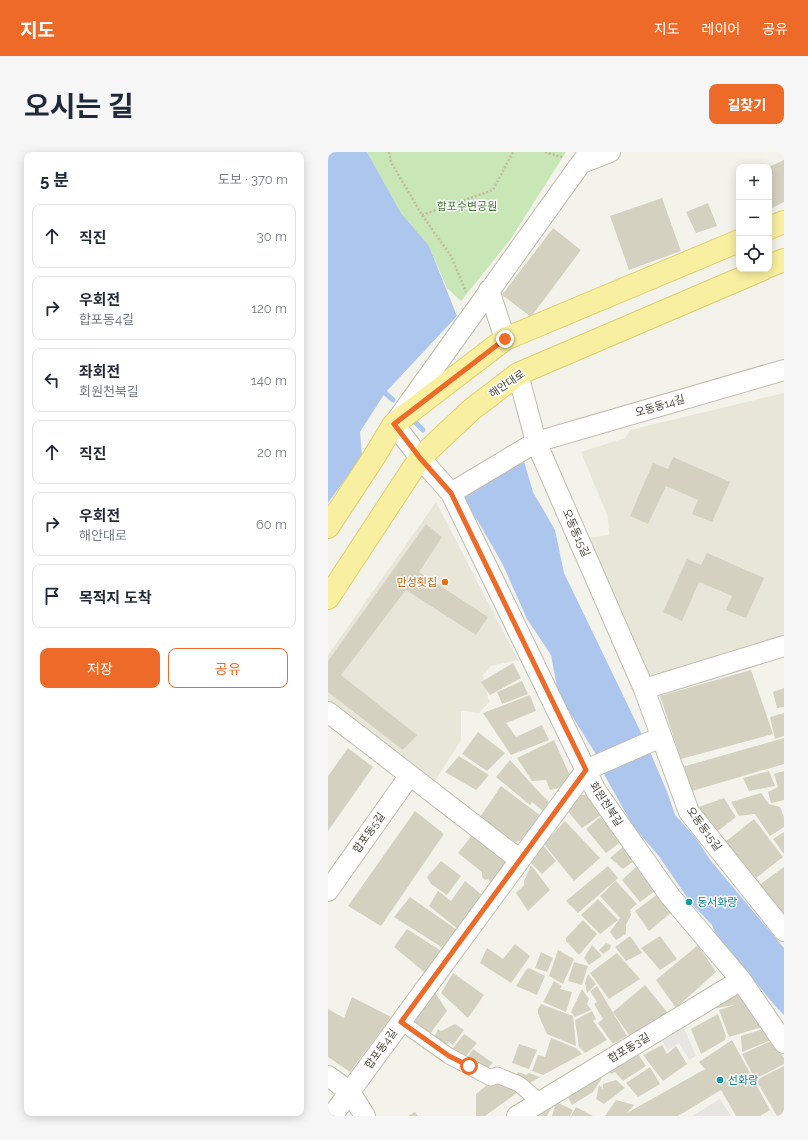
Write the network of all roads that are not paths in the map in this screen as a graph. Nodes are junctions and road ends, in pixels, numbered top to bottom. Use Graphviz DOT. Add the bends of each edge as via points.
graph roads {
  1 [pos="610,152"];
  2 [pos="586,157"];
  3 [pos="784,222"];
  4 [pos="772,227"];
  5 [pos="736,242"];
  6 [pos="784,260"];
  7 [pos="772,265"];
  8 [pos="756,272"];
  9 [pos="489,290"];
  10 [pos="505,339"];
  11 [pos="784,370"];
  12 [pos="518,374"];
  13 [pos="394,424"];
  14 [pos="536,442"];
  15 [pos="420,458"];
  16 [pos="451,493"];
  17 [pos="328,526"];
  18 [pos="328,598"];
  19 [pos="784,646"];
  20 [pos="644,689"];
  21 [pos="328,712"];
  22 [pos="661,737"];
  23 [pos="586,770"];
  24 [pos="410,775"];
  25 [pos="520,860"];
  26 [pos="328,891"];
  27 [pos="784,931"];
  28 [pos="741,980"];
  29 [pos="401,1022"];
  30 [pos="784,1043"];
  31 [pos="328,1076"];
  32 [pos="350,1092"];
  33 [pos="540,1102"];
  34 [pos="332,1116"];
  35 [pos="365,1116"];
  36 [pos="517,1116"];
  1 -- 2 [label="street"];
  2 -- 9 [label="street"];
  3 -- 4 [label="main road"];
  5 -- 10 [label="main road"];
  6 -- 7 [label="main road"];
  8 -- 12 [label="main road, 해안대로"];
  9 -- 10 [label="street"];
  9 -- 13 [label="street"];
  10 -- 13 [label="main road"];
  11 -- 14 [label="street, 오동동14길"];
  12 -- 14 [label="street, 오동동15길"];
  12 -- 15 [label="main road, 해안대로" via="471,410"];
  13 -- 15 [label="street, 회원천북길"];
  13 -- 17 [label="main road"];
  14 -- 16 [label="street, 오동동14길"];
  14 -- 20 [label="street, 오동동15길"];
  15 -- 16 [label="street, 회원천북길"];
  15 -- 18 [label="main road, 해안대로"];
  16 -- 23 [label="street, 회원천북길"];
  19 -- 20 [label="street"];
  20 -- 22 [label="street, 오동동15길"];
  21 -- 24 [label="street"];
  22 -- 23 [label="street"];
  22 -- 27 [label="street, 오동동15길" via="689,812"];
  23 -- 25 [label="street, 합포동4길"];
  23 -- 28 [label="street, 회원천북길" via="596,791 670,896"];
  24 -- 25 [label="street"];
  24 -- 26 [label="street, 합포동5길"];
  25 -- 29 [label="street, 합포동4길"];
  28 -- 30 [label="street, 회원천북길"];
  28 -- 33 [label="street, 합포동3길"];
  29 -- 32 [label="street, 합포동4길"];
  29 -- 33 [label="street" via="449,1056 491,1078 498,1075 519,1084"];
  31 -- 32 [label="street"];
  32 -- 34 [label="street, 합포동4길"];
  32 -- 35 [label="street"];
  33 -- 36 [label="street, 합포동3길"];
}
